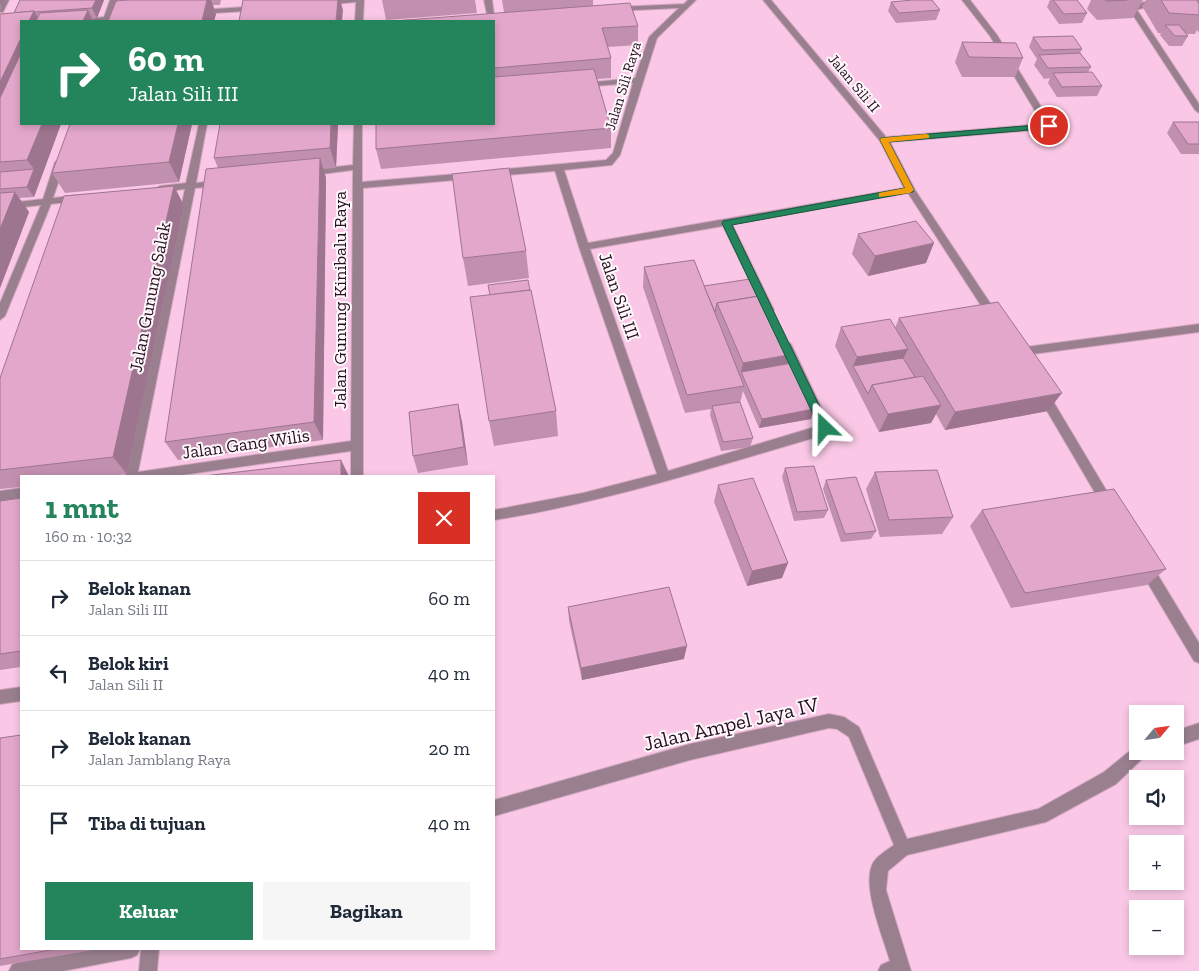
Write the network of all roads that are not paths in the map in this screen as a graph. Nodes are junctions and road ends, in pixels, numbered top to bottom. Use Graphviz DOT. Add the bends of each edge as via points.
graph roads {
  1 [pos="5,0"];
  2 [pos="114,0"];
  3 [pos="228,0"];
  4 [pos="359,0"];
  5 [pos="488,0"];
  6 [pos="692,0"];
  7 [pos="767,0"];
  8 [pos="966,0"];
  9 [pos="1171,3"];
  10 [pos="310,4"];
  11 [pos="683,6"];
  12 [pos="263,8"];
  13 [pos="0,10"];
  14 [pos="226,10"];
  15 [pos="606,10"];
  16 [pos="186,14"];
  17 [pos="136,17"];
  18 [pos="501,18"];
  19 [pos="492,19"];
  20 [pos="106,20"];
  21 [pos="223,20"];
  22 [pos="359,20"];
  23 [pos="482,20"];
  24 [pos="638,80"];
  25 [pos="571,86"];
  26 [pos="1199,110"];
  27 [pos="203,125"];
  28 [pos="358,125"];
  29 [pos="884,140"];
  30 [pos="64,150"];
  31 [pos="359,168"];
  32 [pos="559,168"];
  33 [pos="297,174"];
  34 [pos="229,182"];
  35 [pos="358,185"];
  36 [pos="190,186"];
  37 [pos="152,190"];
  38 [pos="910,190"];
  39 [pos="85,198"];
  40 [pos="47,202"];
  41 [pos="0,207"];
  42 [pos="726,223"];
  43 [pos="584,247"];
  44 [pos="0,316"];
  45 [pos="773,319"];
  46 [pos="1002,328"];
  47 [pos="1199,328"];
  48 [pos="782,337"];
  49 [pos="1018,352"];
  50 [pos="1038,386"];
  51 [pos="357,445"];
  52 [pos="131,475"];
  53 [pos="147,475"];
  54 [pos="357,475"];
  55 [pos="664,477"];
  56 [pos="20,493"];
  57 [pos="0,496"];
  58 [pos="1114,513"];
  59 [pos="495,515"];
  60 [pos="1139,555"];
  61 [pos="1199,656"];
  62 [pos="20,694"];
  63 [pos="0,697"];
  64 [pos="1199,731"];
  65 [pos="1184,736"];
  66 [pos="1130,760"];
  67 [pos="495,808"];
  68 [pos="903,848"];
  69 [pos="126,950"];
  70 [pos="150,950"];
  71 [pos="896,969"];
  72 [pos="18,971"];
  73 [pos="148,971"];
  1 -- 13 [label="street"];
  2 -- 20 [label="street"];
  3 -- 14 [label="street"];
  4 -- 10 [label="street"];
  4 -- 22 [label="street"];
  5 -- 19 [label="street"];
  6 -- 11 [label="street, Jalan Sili Raya"];
  7 -- 29 [label="street, Jalan Sili II"];
  8 -- 29 [label="street" via="993,35 1049,126"];
  9 -- 26 [label="street" via="1144,4 1133,9"];
  11 -- 15 [label="street"];
  11 -- 24 [label="street, Jalan Sili Raya" via="653,37"];
  12 -- 14 [label="street"];
  14 -- 16 [label="street"];
  14 -- 21 [label="street"];
  17 -- 20 [label="street"];
  18 -- 19 [label="street"];
  19 -- 23 [label="street"];
  24 -- 25 [label="street"];
  24 -- 32 [label="street, Jalan Sili Raya" via="617,153 609,164"];
  27 -- 36 [label="street, Jalan Gunung Salak"];
  28 -- 31 [label="street, Jalan Gunung Kinibalu Raya"];
  29 -- 38 [label="street, Jalan Sili II"];
  30 -- 40 [label="street"];
  31 -- 33 [label="street"];
  31 -- 35 [label="street, Jalan Gunung Kinibalu Raya"];
  32 -- 35 [label="street"];
  32 -- 43 [label="street"];
  34 -- 36 [label="street"];
  35 -- 51 [label="street, Jalan Gunung Kinibalu Raya"];
  36 -- 37 [label="street"];
  36 -- 52 [label="street, Jalan Gunung Salak"];
  38 -- 42 [label="street, Jalan Sili III"];
  38 -- 46 [label="street, Jalan Sili II"];
  39 -- 40 [label="street"];
  40 -- 41 [label="street"];
  40 -- 44 [label="street"];
  42 -- 43 [label="street, Jalan Sili III"];
  42 -- 45 [label="street"];
  43 -- 55 [label="street, Jalan Sili III"];
  47 -- 49 [label="street"];
  48 -- 55 [label="street" via="825,428"];
  50 -- 58 [label="street"];
  51 -- 53 [label="street, Jalan Gang Wilis"];
  51 -- 54 [label="street, Jalan Gunung Kinibalu Raya"];
  55 -- 59 [label="street" via="583,498"];
  56 -- 57 [label="street"];
  60 -- 61 [label="street"];
  62 -- 63 [label="street"];
  64 -- 65 [label="street"];
  66 -- 68 [label="street" via="1110,778 1040,816"];
  67 -- 68 [label="street, Jalan Ampel Jaya IV" via="690,752 829,721 840,722 854,732"];
  68 -- 71 [label="street" via="880,867 878,890"];
  69 -- 72 [label="street"];
  70 -- 73 [label="street"];
}
